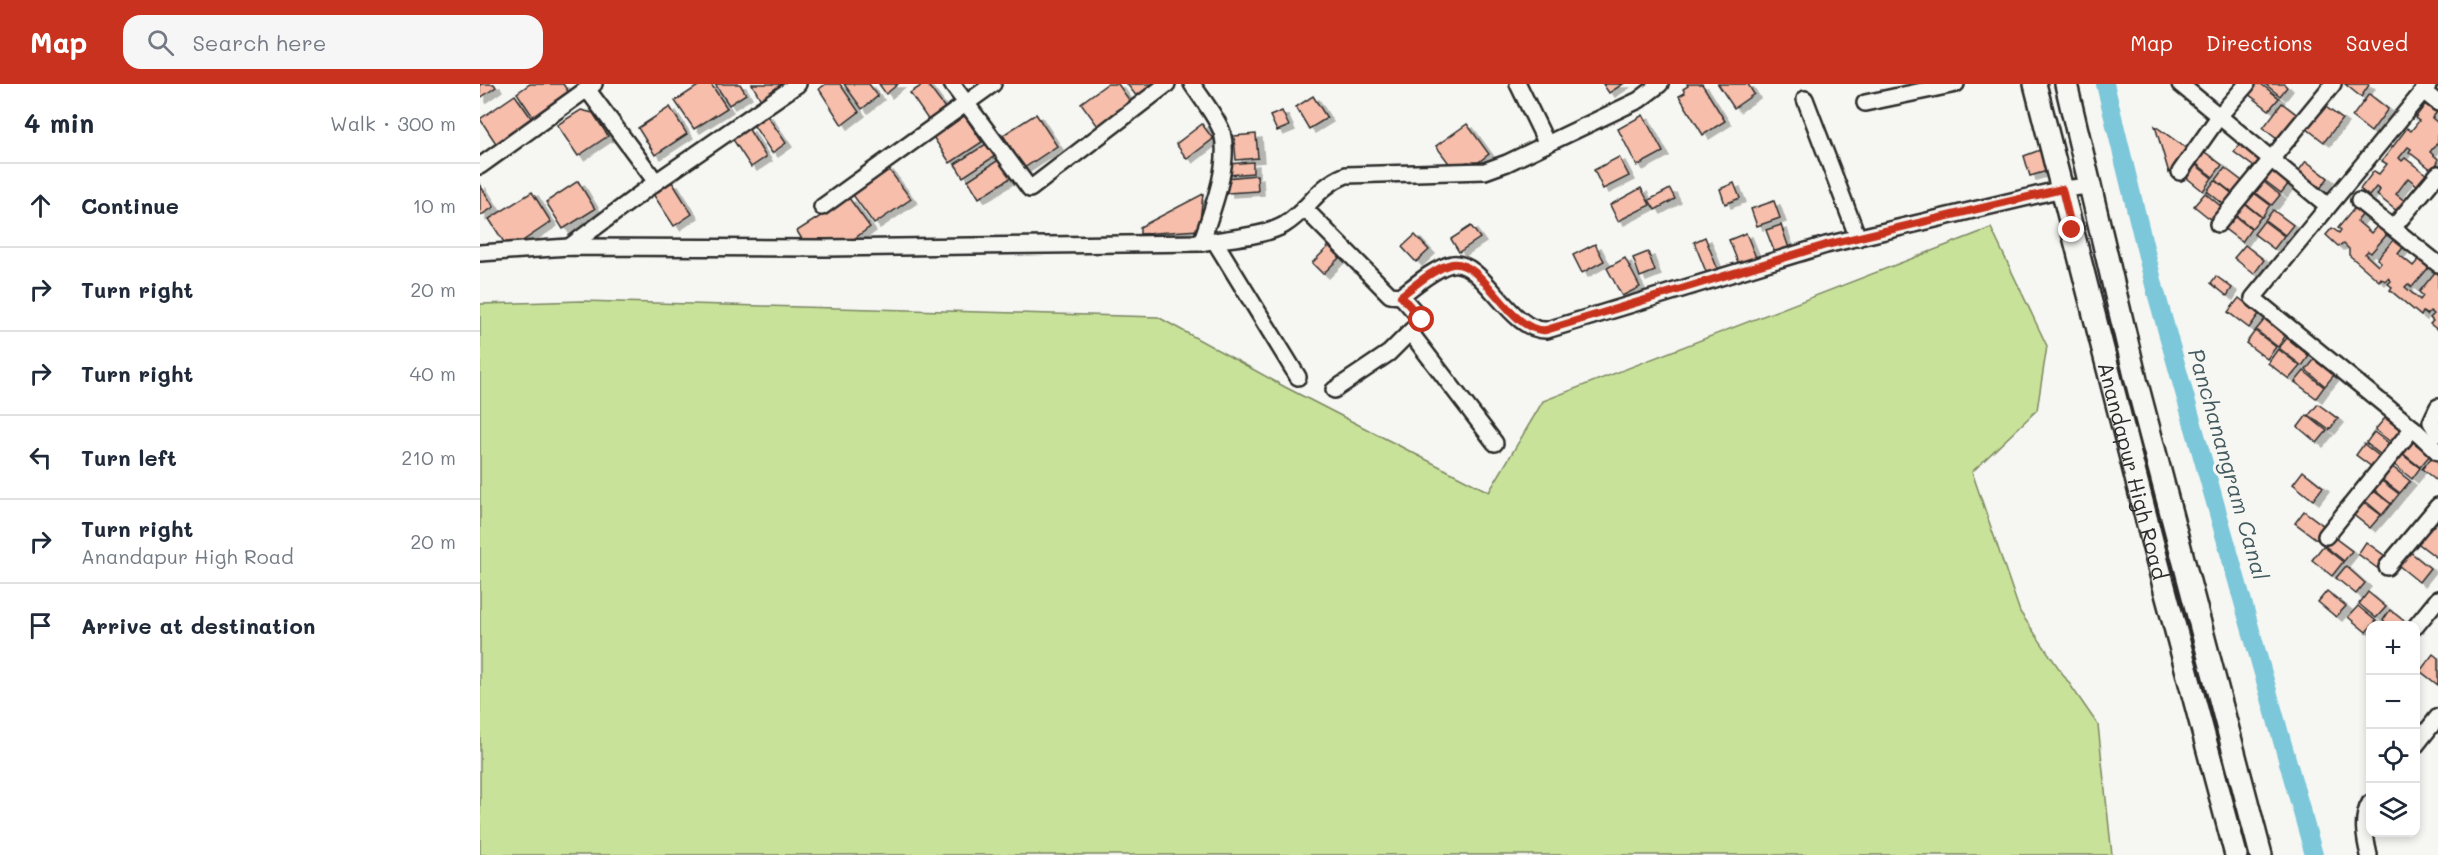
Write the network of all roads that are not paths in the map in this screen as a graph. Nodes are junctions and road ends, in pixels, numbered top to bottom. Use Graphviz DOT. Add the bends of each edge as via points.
graph roads {
  1 [pos="798,84"];
  2 [pos="952,84"];
  3 [pos="993,84"];
  4 [pos="1167,84"];
  5 [pos="1192,84"];
  6 [pos="1518,84"];
  7 [pos="1660,84"];
  8 [pos="1956,84"];
  9 [pos="2035,84"];
  10 [pos="2066,84"];
  11 [pos="2180,84"];
  12 [pos="2247,84"];
  13 [pos="2333,84"];
  14 [pos="591,86"];
  15 [pos="2426,88"];
  16 [pos="1644,89"];
  17 [pos="1805,99"];
  18 [pos="966,103"];
  19 [pos="1865,103"];
  20 [pos="2438,103"];
  21 [pos="2220,115"];
  22 [pos="1547,144"];
  23 [pos="2273,159"];
  24 [pos="480,166"];
  25 [pos="2180,172"];
  26 [pos="2438,174"];
  27 [pos="656,182"];
  28 [pos="2090,186"];
  29 [pos="2062,189"];
  30 [pos="2359,201"];
  31 [pos="2328,206"];
  32 [pos="822,207"];
  33 [pos="1304,208"];
  34 [pos="2218,224"];
  35 [pos="2393,228"];
  36 [pos="1858,237"];
  37 [pos="1207,242"];
  38 [pos="569,247"];
  39 [pos="480,253"];
  40 [pos="2437,262"];
  41 [pos="1401,296"];
  42 [pos="1410,332"];
  43 [pos="1298,377"];
  44 [pos="1334,390"];
  45 [pos="2438,407"];
  46 [pos="2413,428"];
  47 [pos="2438,434"];
  48 [pos="1495,443"];
  49 [pos="2438,452"];
  50 [pos="2438,506"];
  51 [pos="2326,536"];
  52 [pos="2387,567"];
  53 [pos="2438,598"];
  54 [pos="2420,621"];
  55 [pos="2438,717"];
  56 [pos="2420,739"];
  57 [pos="2366,810"];
  58 [pos="2366,835"];
  59 [pos="2366,837"];
  60 [pos="2236,855"];
  61 [pos="2261,855"];
  62 [pos="2369,855"];
  1 -- 27 [label="street"];
  2 -- 18 [label="street"];
  3 -- 18 [label="street"];
  4 -- 18 [label="street" via="1030,189"];
  5 -- 37 [label="street" via="1221,131 1224,147"];
  6 -- 22 [label="street"];
  7 -- 16 [label="street"];
  8 -- 19 [label="street"];
  9 -- 29 [label="main road, Anandapur High Road"];
  10 -- 28 [label="main road, Anandapur High Road"];
  11 -- 21 [label="street"];
  12 -- 21 [label="street"];
  13 -- 23 [label="street"];
  14 -- 24 [label="street"];
  14 -- 27 [label="street"];
  15 -- 20 [label="street"];
  15 -- 31 [label="street"];
  16 -- 22 [label="street" via="1639,100"];
  17 -- 36 [label="street"];
  18 -- 32 [label="street"];
  21 -- 23 [label="street"];
  21 -- 25 [label="street"];
  22 -- 33 [label="street" via="1485,171 1346,175 1330,181"];
  23 -- 31 [label="street"];
  23 -- 34 [label="street"];
  26 -- 35 [label="street"];
  27 -- 38 [label="street"];
  28 -- 29 [label="street"];
  28 -- 61 [label="main road, Anandapur High Road" via="2136,380"];
  29 -- 36 [label="street"];
  29 -- 60 [label="main road, Anandapur High Road"];
  30 -- 35 [label="street"];
  31 -- 46 [label="street" via="2253,298"];
  33 -- 37 [label="street" via="1283,226"];
  33 -- 41 [label="street" via="1390,294"];
  35 -- 40 [label="street"];
  36 -- 41 [label="street" via="1546,330 1537,331 1523,322 1468,267 1453,264"];
  37 -- 38 [label="street" via="826,248"];
  37 -- 43 [label="street"];
  38 -- 39 [label="street"];
  41 -- 42 [label="street" via="1422,320"];
  42 -- 44 [label="street" via="1389,352"];
  42 -- 48 [label="street"];
  45 -- 47 [label="street" via="2431,422"];
  46 -- 49 [label="street"];
  46 -- 51 [label="street"];
  50 -- 52 [label="street"];
  53 -- 54 [label="street"];
  55 -- 56 [label="street"];
  57 -- 58 [label="street"];
  59 -- 62 [label="street"];
}
